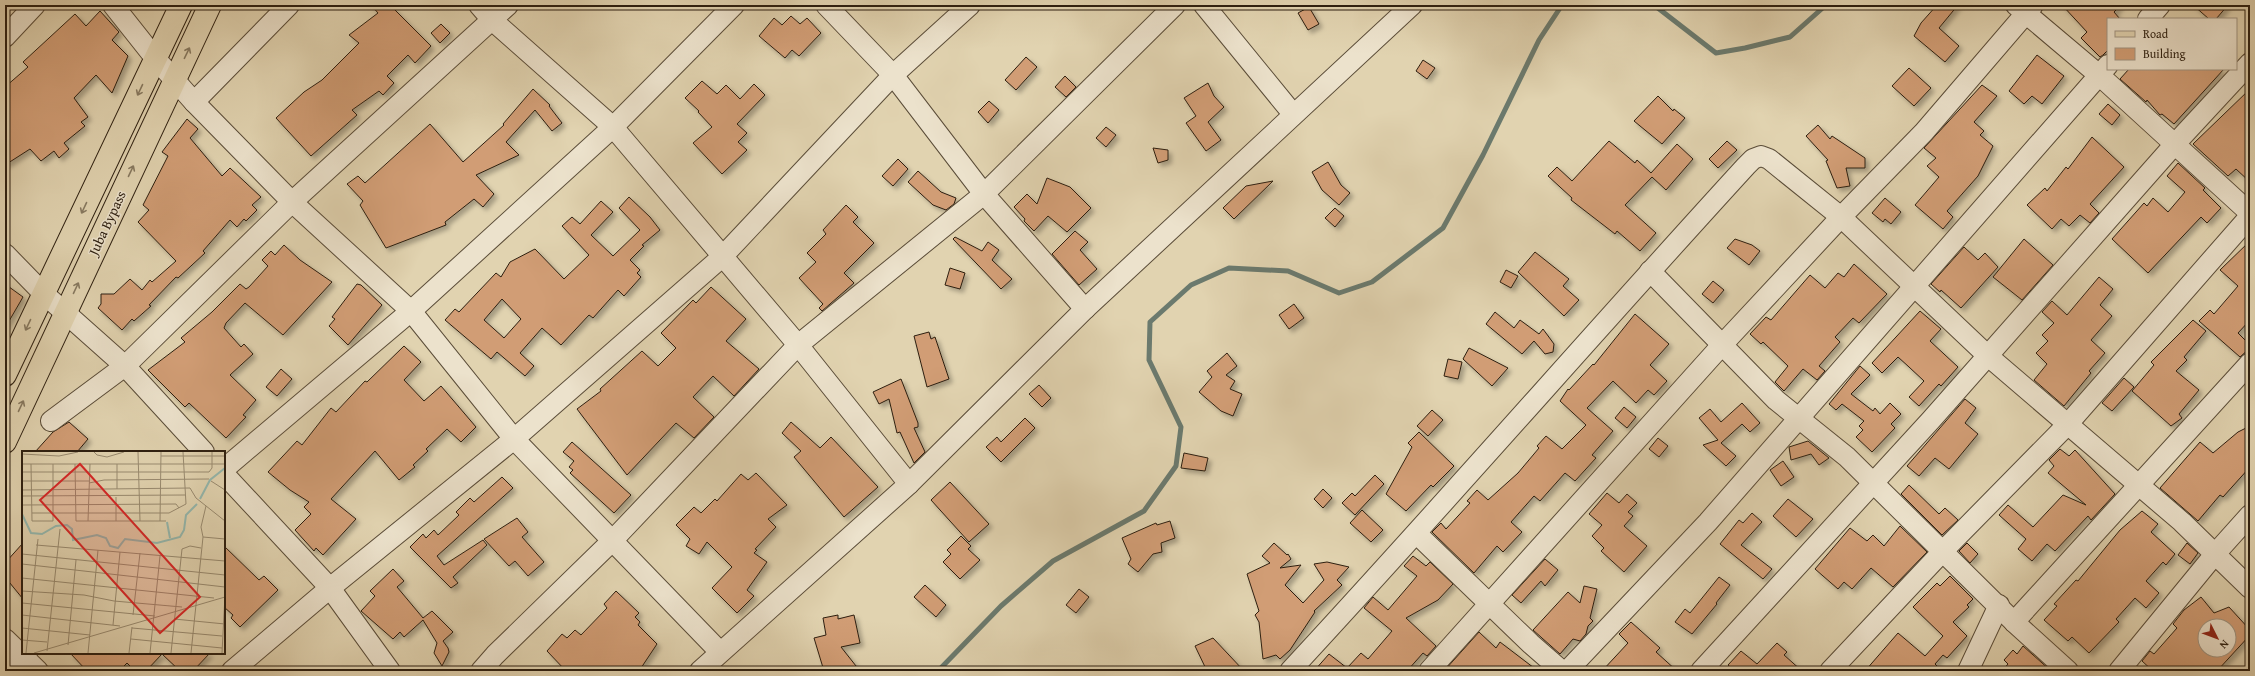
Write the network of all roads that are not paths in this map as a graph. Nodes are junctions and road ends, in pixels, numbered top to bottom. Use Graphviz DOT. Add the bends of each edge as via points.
graph roads {
  1 [pos="35,5"];
  2 [pos="112,5"];
  3 [pos="181,5"];
  4 [pos="210,5"];
  5 [pos="289,5"];
  6 [pos="479,5"];
  7 [pos="508,5"];
  8 [pos="734,5"];
  9 [pos="826,5"];
  10 [pos="970,5"];
  11 [pos="1175,5"];
  12 [pos="1204,5"];
  13 [pos="1412,5"];
  14 [pos="2160,5"];
  15 [pos="2024,8"];
  16 [pos="2149,18"];
  17 [pos="492,20"];
  18 [pos="5,37"];
  19 [pos="155,58"];
  20 [pos="2250,64"];
  21 [pos="2104,70"];
  22 [pos="893,76"];
  23 [pos="174,79"];
  24 [pos="194,102"];
  25 [pos="1294,114"];
  26 [pos="613,127"];
  27 [pos="2174,145"];
  28 [pos="984,194"];
  29 [pos="292,202"];
  30 [pos="2250,214"];
  31 [pos="1841,217"];
  32 [pos="5,254"];
  33 [pos="722,257"];
  34 [pos="1650,271"];
  35 [pos="1914,285"];
  36 [pos="43,293"];
  37 [pos="1085,309"];
  38 [pos="411,311"];
  39 [pos="64,312"];
  40 [pos="798,346"];
  41 [pos="1721,346"];
  42 [pos="1988,356"];
  43 [pos="2250,363"];
  44 [pos="125,366"];
  45 [pos="5,375"];
  46 [pos="1798,419"];
  47 [pos="51,421"];
  48 [pos="2067,425"];
  49 [pos="514,439"];
  50 [pos="5,442"];
  51 [pos="203,451"];
  52 [pos="225,468"];
  53 [pos="225,475"];
  54 [pos="1873,482"];
  55 [pos="909,484"];
  56 [pos="2139,486"];
  57 [pos="2250,515"];
  58 [pos="1417,534"];
  59 [pos="612,540"];
  60 [pos="1944,550"];
  61 [pos="2215,554"];
  62 [pos="330,588"];
  63 [pos="2250,588"];
  64 [pos="1489,604"];
  65 [pos="1999,606"];
  66 [pos="2014,622"];
  67 [pos="5,640"];
  68 [pos="720,652"];
  69 [pos="22,653"];
  70 [pos="25,655"];
  71 [pos="7,671"];
  72 [pos="38,671"];
  73 [pos="232,671"];
  74 [pos="390,671"];
  75 [pos="481,671"];
  76 [pos="700,671"];
  77 [pos="1290,671"];
  78 [pos="1429,671"];
  79 [pos="1562,671"];
  80 [pos="1567,671"];
  81 [pos="1701,671"];
  82 [pos="1830,671"];
  83 [pos="1968,671"];
  84 [pos="2068,671"];
  85 [pos="2119,671"];
  1 -- 18 [label="street"];
  2 -- 19 [label="street"];
  3 -- 19 [label="main road, Juba Bypass"];
  23 -- 4 [label="main road, Juba Bypass, one-way"];
  5 -- 24 [label="street"];
  6 -- 17 [label="street"];
  7 -- 17 [label="street"];
  8 -- 26 [label="street"];
  9 -- 22 [label="street"];
  10 -- 22 [label="street"];
  11 -- 28 [label="street"];
  12 -- 25 [label="street"];
  13 -- 25 [label="street"];
  14 -- 16 [label="street"];
  15 -- 21 [label="street"];
  15 -- 31 [label="street" via="1924,132"];
  17 -- 26 [label="street"];
  17 -- 29 [label="street"];
  19 -- 23 [label="street"];
  19 -- 36 [label="main road, Juba Bypass, one-way"];
  20 -- 27 [label="street"];
  21 -- 27 [label="street"];
  21 -- 35 [label="street"];
  22 -- 28 [label="street"];
  22 -- 33 [label="street"];
  23 -- 24 [label="street"];
  39 -- 23 [label="main road, Juba Bypass, one-way"];
  24 -- 29 [label="street"];
  25 -- 37 [label="street"];
  26 -- 33 [label="street"];
  26 -- 38 [label="street"];
  27 -- 30 [label="street"];
  27 -- 42 [label="street"];
  28 -- 37 [label="street"];
  28 -- 40 [label="street"];
  29 -- 38 [label="street"];
  29 -- 44 [label="street"];
  30 -- 48 [label="street"];
  31 -- 34 [label="street" via="1761,156 1746,166"];
  31 -- 35 [label="street"];
  31 -- 41 [label="street"];
  32 -- 36 [label="street"];
  33 -- 40 [label="street"];
  33 -- 49 [label="street"];
  34 -- 41 [label="street"];
  34 -- 58 [label="street"];
  35 -- 42 [label="street"];
  35 -- 46 [label="street"];
  36 -- 39 [label="street"];
  36 -- 45 [label="main road, Juba Bypass, one-way"];
  37 -- 55 [label="street"];
  38 -- 49 [label="street"];
  38 -- 52 [label="street"];
  39 -- 44 [label="street"];
  50 -- 39 [label="main road, Juba Bypass, one-way"];
  40 -- 55 [label="street"];
  40 -- 59 [label="street"];
  41 -- 46 [label="street"];
  41 -- 64 [label="street"];
  42 -- 48 [label="street"];
  42 -- 54 [label="street"];
  43 -- 56 [label="street"];
  44 -- 47 [label="street"];
  44 -- 51 [label="street"];
  46 -- 54 [label="street" via="1847,457"];
  46 -- 80 [label="street" via="1708,522"];
  48 -- 56 [label="street"];
  48 -- 60 [label="street"];
  49 -- 59 [label="street"];
  49 -- 62 [label="street"];
  53 -- 62 [label="street"];
  54 -- 60 [label="street"];
  54 -- 81 [label="street"];
  55 -- 68 [label="street"];
  56 -- 61 [label="street"];
  56 -- 66 [label="street"];
  57 -- 61 [label="street"];
  58 -- 64 [label="street"];
  58 -- 77 [label="street"];
  59 -- 68 [label="street"];
  59 -- 75 [label="street"];
  60 -- 65 [label="street"];
  60 -- 82 [label="street"];
  61 -- 63 [label="street"];
  61 -- 85 [label="street"];
  62 -- 73 [label="street"];
  62 -- 74 [label="street"];
  64 -- 78 [label="street"];
  64 -- 79 [label="street"];
  65 -- 66 [label="street"];
  65 -- 83 [label="street"];
  66 -- 84 [label="street"];
  67 -- 69 [label="street"];
  68 -- 76 [label="street"];
  70 -- 71 [label="street"];
  70 -- 72 [label="street"];
}
